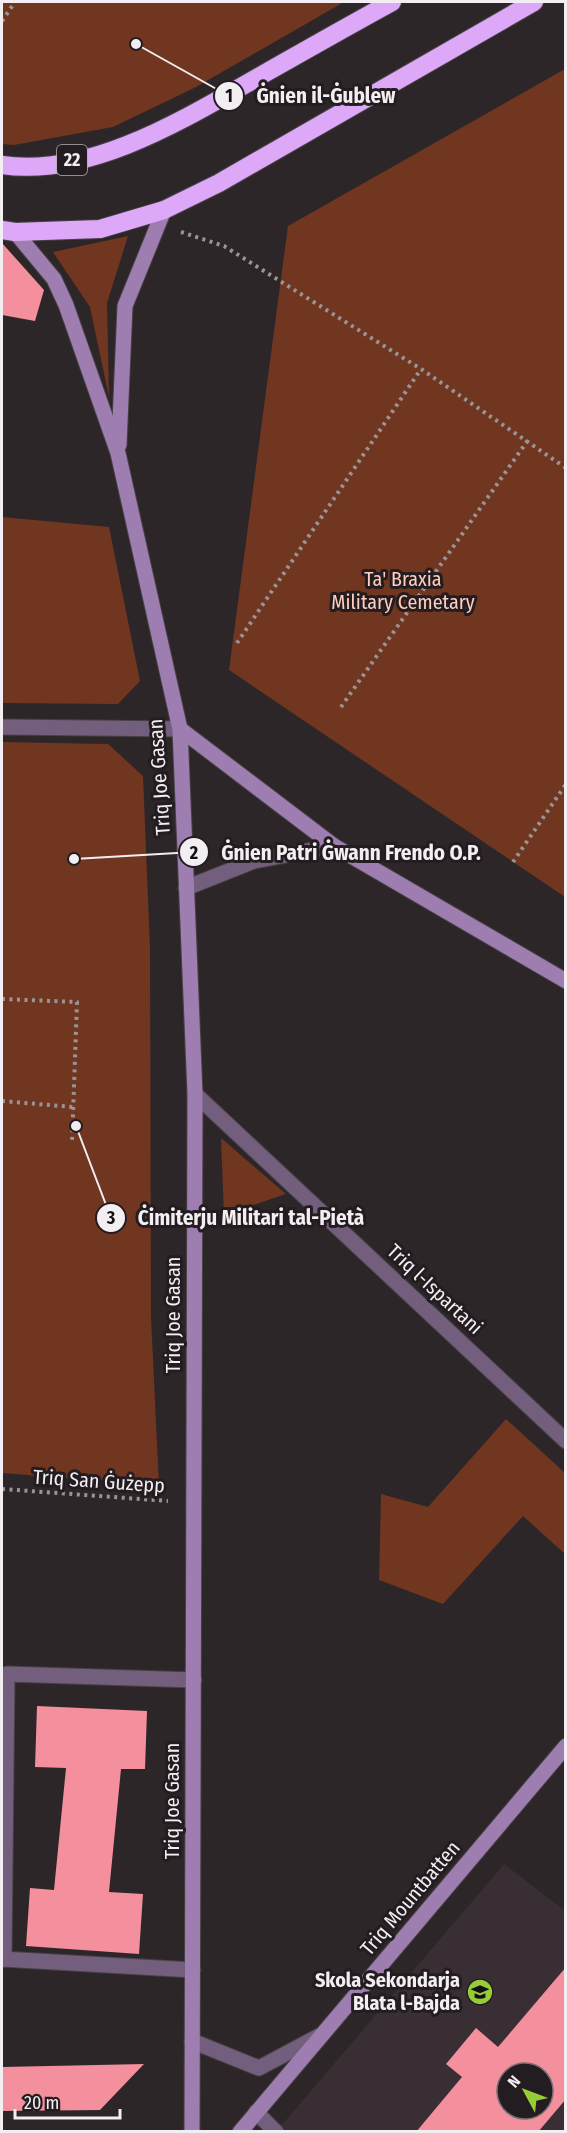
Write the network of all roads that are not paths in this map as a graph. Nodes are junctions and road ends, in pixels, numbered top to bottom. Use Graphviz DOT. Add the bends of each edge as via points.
graph roads {
  1 [pos="392,2"];
  2 [pos="534,2"];
  3 [pos="2,165"];
  4 [pos="161,217"];
  5 [pos="8,231"];
  6 [pos="118,453"];
  7 [pos="2,727"];
  8 [pos="180,729"];
  9 [pos="334,846"];
  10 [pos="186,888"];
  11 [pos="566,981"];
  12 [pos="195,1094"];
  13 [pos="566,1441"];
  14 [pos="194,1680"];
  15 [pos="4,1711"];
  16 [pos="4,1743"];
  17 [pos="566,1746"];
  18 [pos="3,1959"];
  19 [pos="193,1970"];
  20 [pos="321,2035"];
  21 [pos="192,2041"];
  22 [pos="256,2112"];
  23 [pos="192,2132"];
  24 [pos="240,2132"];
  25 [pos="276,2132"];
  1 -- 3 [label="highway, 22" via="140,140 79,159 23,168"];
  2 -- 4 [label="highway"];
  4 -- 5 [label="highway" via="100,229"];
  4 -- 6 [label="street, Triq Joe Gasan" via="125,306"];
  5 -- 6 [label="street, Triq Joe Gasan" via="58,287"];
  6 -- 8 [label="street, Triq Joe Gasan"];
  7 -- 8 [label="street"];
  8 -- 9 [label="street"];
  8 -- 10 [label="street, Triq Joe Gasan"];
  9 -- 10 [label="street" via="254,861"];
  9 -- 11 [label="street"];
  10 -- 12 [label="street, Triq Joe Gasan"];
  12 -- 13 [label="street, Triq l-Ispartani"];
  12 -- 14 [label="street, Triq Joe Gasan"];
  14 -- 15 [label="street" via="7,1674"];
  14 -- 19 [label="street, Triq Joe Gasan"];
  15 -- 16 [label="street"];
  16 -- 18 [label="street"];
  17 -- 20 [label="street, Triq Mountbatten"];
  18 -- 19 [label="street"];
  19 -- 21 [label="street, Triq Joe Gasan"];
  20 -- 21 [label="street" via="259,2068"];
  20 -- 22 [label="street, Triq Mountbatten"];
  21 -- 23 [label="street, Triq Joe Gasan"];
  22 -- 24 [label="street, Triq Mountbatten"];
  22 -- 25 [label="street"];
}
